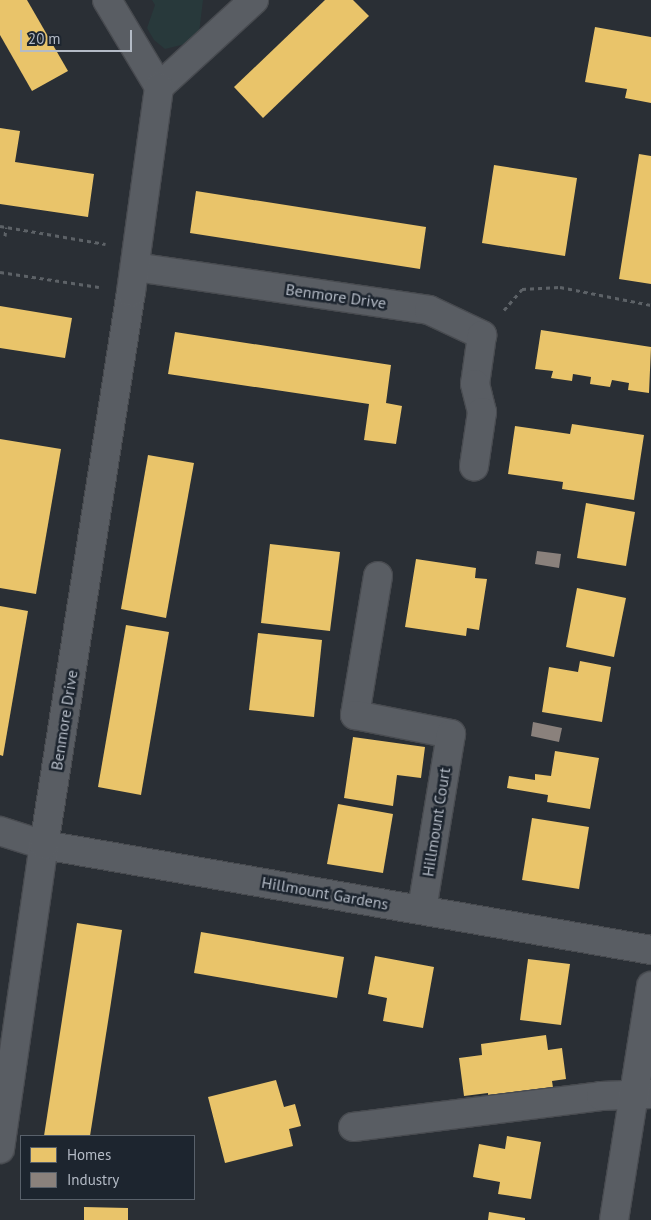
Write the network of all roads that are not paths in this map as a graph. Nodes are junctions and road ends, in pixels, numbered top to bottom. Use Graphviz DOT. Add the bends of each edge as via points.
graph roads {
  1 [pos="107,0"];
  2 [pos="254,0"];
  3 [pos="159,87"];
  4 [pos="135,269"];
  5 [pos="474,466"];
  6 [pos="378,576"];
  7 [pos="0,831"];
  8 [pos="44,845"];
  9 [pos="422,910"];
  10 [pos="651,950"];
  11 [pos="651,986"];
  12 [pos="643,1094"];
  13 [pos="352,1127"];
  14 [pos="0,1149"];
  15 [pos="614,1220"];
  1 -- 3 [label="street"];
  2 -- 3 [label="street"];
  3 -- 4 [label="street, Benmore Drive"];
  4 -- 5 [label="street, Benmore Drive" via="429,310 482,335 475,384 482,412"];
  4 -- 8 [label="street, Benmore Drive"];
  6 -- 9 [label="street, Hillmount Court" via="355,715 451,734"];
  7 -- 8 [label="street, Hillmount Gardens"];
  8 -- 9 [label="street, Hillmount Gardens"];
  8 -- 14 [label="street, Benmore Drive"];
  9 -- 10 [label="street, Hillmount Gardens"];
  11 -- 12 [label="street"];
  12 -- 13 [label="street"];
  12 -- 15 [label="street"];
}
